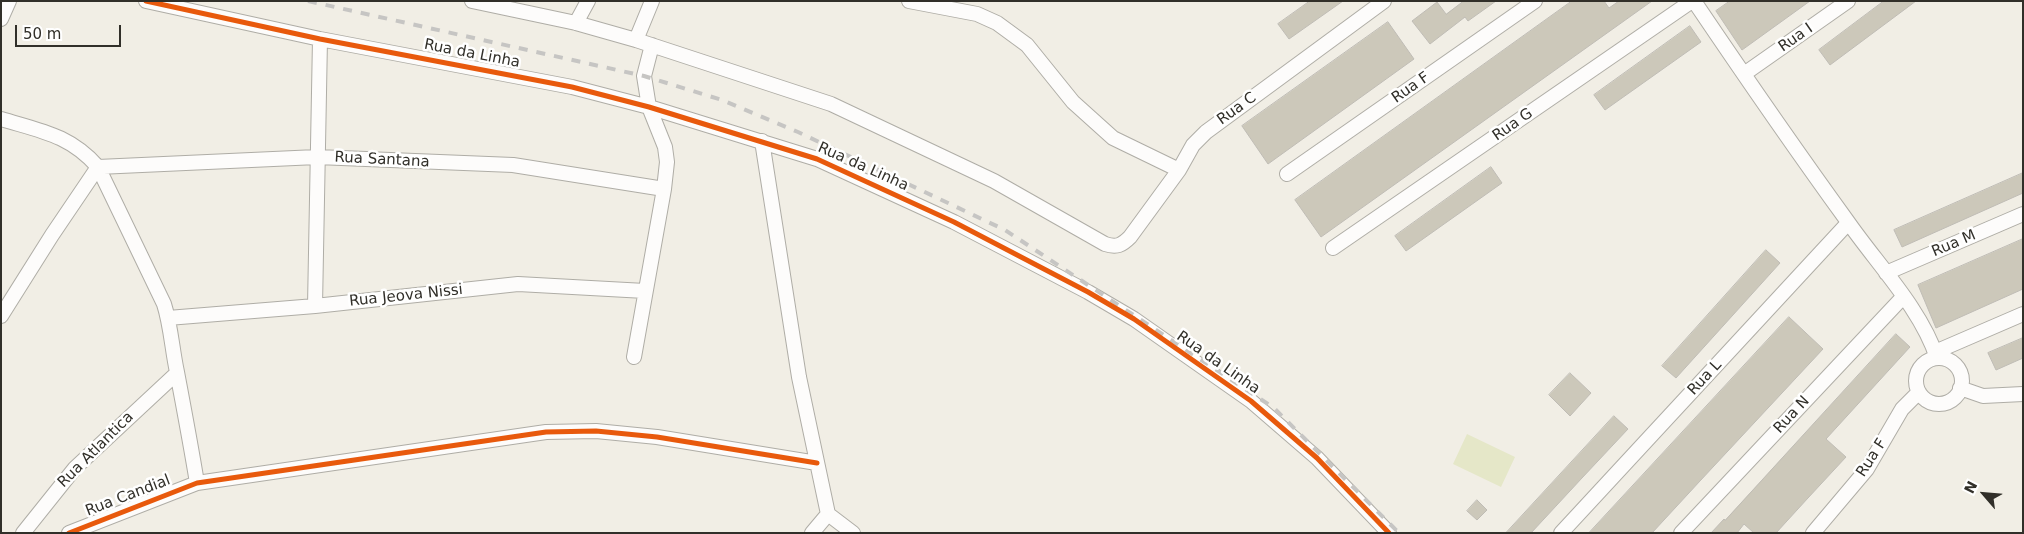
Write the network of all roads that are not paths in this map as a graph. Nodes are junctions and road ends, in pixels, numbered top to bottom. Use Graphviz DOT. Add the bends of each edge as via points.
graph roads {
  1 [pos="9,1"];
  2 [pos="146,1"];
  3 [pos="472,1"];
  4 [pos="588,1"];
  5 [pos="652,1"];
  6 [pos="909,1"];
  7 [pos="1384,1"];
  8 [pos="1535,1"];
  9 [pos="1693,1"];
  10 [pos="1848,1"];
  11 [pos="494,3"];
  12 [pos="1,19"];
  13 [pos="576,23"];
  14 [pos="320,39"];
  15 [pos="636,40"];
  16 [pos="652,45"];
  17 [pos="1744,74"];
  18 [pos="649,107"];
  19 [pos="1,118"];
  20 [pos="762,141"];
  21 [pos="317,156"];
  22 [pos="98,167"];
  23 [pos="1178,170"];
  24 [pos="1287,174"];
  25 [pos="664,189"];
  26 [pos="2023,214"];
  27 [pos="1848,223"];
  28 [pos="1334,248"];
  29 [pos="1886,273"];
  30 [pos="645,291"];
  31 [pos="1903,297"];
  32 [pos="315,306"];
  33 [pos="2023,314"];
  34 [pos="1,316"];
  35 [pos="168,318"];
  36 [pos="1936,355"];
  37 [pos="634,357"];
  38 [pos="177,373"];
  39 [pos="1960,388"];
  40 [pos="1918,392"];
  41 [pos="2023,394"];
  42 [pos="817,463"];
  43 [pos="197,483"];
  44 [pos="828,514"];
  45 [pos="1818,530"];
  46 [pos="23,533"];
  47 [pos="69,533"];
  48 [pos="812,533"];
  49 [pos="853,533"];
  50 [pos="1389,533"];
  51 [pos="1561,533"];
  52 [pos="1682,533"];
  1 -- 12 [label="street"];
  2 -- 14 [label="street, Rua da Linha"];
  3 -- 11 [label="street"];
  4 -- 13 [label="street"];
  5 -- 15 [label="street"];
  6 -- 23 [label="street" via="976,14 997,23 1028,45 1074,102 1113,138"];
  7 -- 23 [label="street, Rua C" via="1206,132 1193,145"];
  8 -- 24 [label="street, Rua F"];
  9 -- 17 [label="street"];
  9 -- 28 [label="street, Rua G"];
  10 -- 17 [label="street, Rua I"];
  11 -- 13 [label="street"];
  13 -- 15 [label="street"];
  14 -- 18 [label="street, Rua da Linha" via="547,81"];
  14 -- 21 [label="street"];
  15 -- 16 [label="street"];
  16 -- 18 [label="street" via="644,76"];
  16 -- 23 [label="street, Rua C" via="849,112 994,181 1106,244 1120,246 1134,232"];
  17 -- 27 [label="street"];
  18 -- 20 [label="street, Rua da Linha"];
  18 -- 25 [label="street" via="665,147"];
  19 -- 22 [label="street" via="74,144"];
  20 -- 42 [label="street"];
  20 -- 50 [label="street, Rua da Linha" via="817,159 954,222 1134,319 1251,401 1317,458"];
  21 -- 22 [label="street, Rua Santana"];
  21 -- 25 [label="street, Rua Santana" via="513,165"];
  21 -- 32 [label="street"];
  22 -- 34 [label="street"];
  22 -- 35 [label="street" via="157,288"];
  25 -- 30 [label="street"];
  26 -- 29 [label="street, Rua M"];
  27 -- 29 [label="street"];
  27 -- 51 [label="street, Rua L"];
  29 -- 31 [label="street"];
  30 -- 32 [label="street, Rua Jeova Nissi" via="518,284"];
  30 -- 37 [label="street"];
  31 -- 36 [label="street" via="1924,327"];
  31 -- 52 [label="street, Rua N"];
  32 -- 35 [label="street, Rua Jeova Nissi"];
  33 -- 36 [label="street"];
  35 -- 38 [label="street"];
  36 -- 39 [label="street" via="1955,364 1961,376"];
  36 -- 40 [label="street" via="1920,367 1916,379"];
  38 -- 43 [label="street"];
  38 -- 46 [label="street, Rua Atlantica" via="75,468"];
  39 -- 40 [label="street" via="1953,399 1940,404 1928,401"];
  39 -- 41 [label="street" via="1983,396"];
  40 -- 45 [label="street, Rua F" via="1902,409 1867,469"];
  42 -- 43 [label="street, Rua Candial" via="657,437 546,432"];
  42 -- 44 [label="street"];
  43 -- 47 [label="street, Rua Candial"];
  44 -- 48 [label="street"];
  44 -- 49 [label="street"];
}
